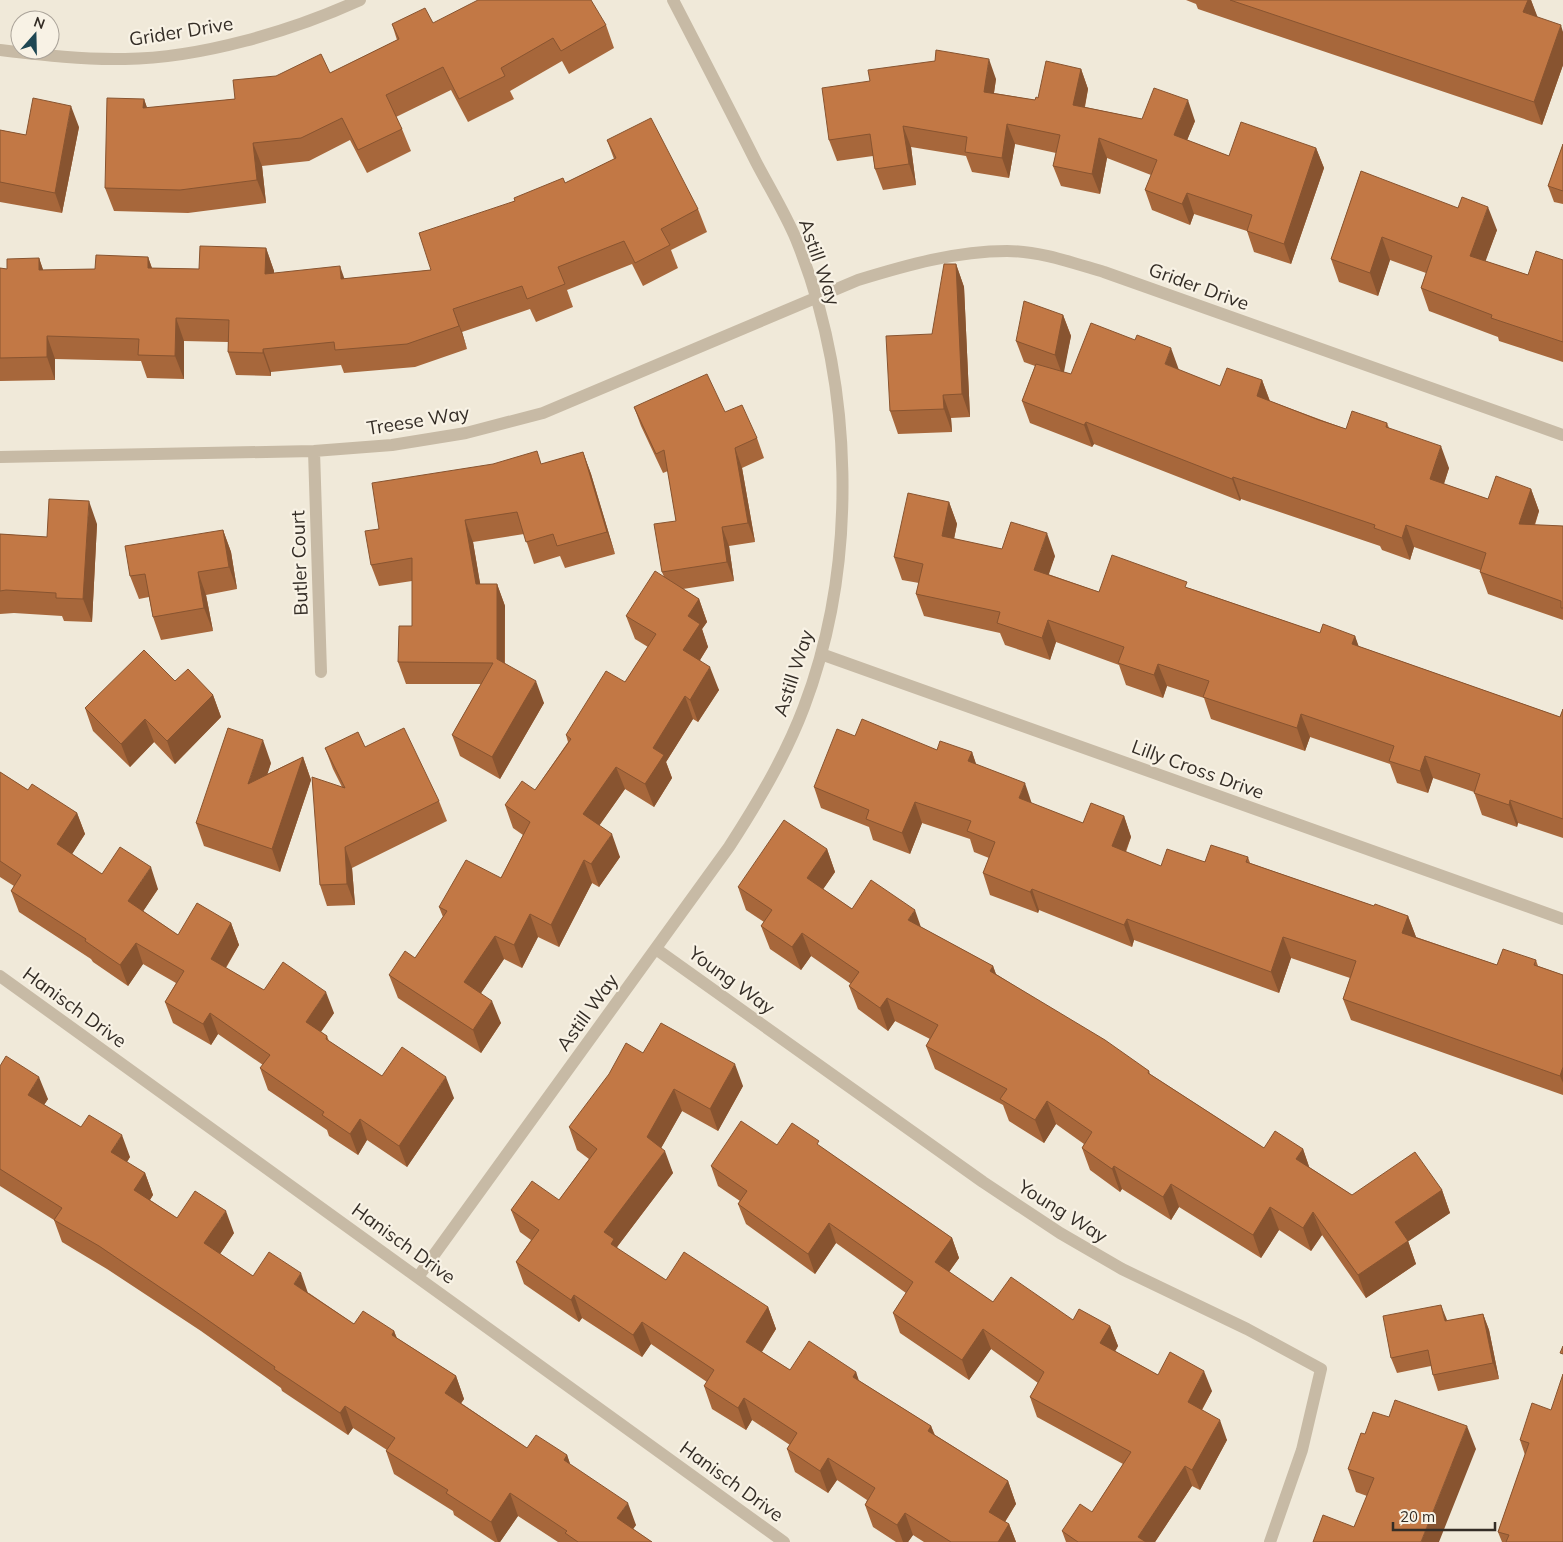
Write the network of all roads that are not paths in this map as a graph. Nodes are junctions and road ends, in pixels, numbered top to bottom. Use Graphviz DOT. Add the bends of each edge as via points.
graph roads {
  1 [pos="360,0"];
  2 [pos="673,0"];
  3 [pos="0,50"];
  4 [pos="816,298"];
  5 [pos="1563,434"];
  6 [pos="314,452"];
  7 [pos="0,457"];
  8 [pos="821,654"];
  9 [pos="322,672"];
  10 [pos="1563,919"];
  11 [pos="656,949"];
  12 [pos="0,976"];
  13 [pos="418,1277"];
  14 [pos="784,1542"];
  15 [pos="1270,1542"];
  1 -- 3 [label="street, Grider Drive" via="322,17 196,51 127,59 61,58"];
  2 -- 4 [label="street, Astill Way" via="795,238"];
  4 -- 5 [label="street, Grider Drive" via="858,280 956,254 1008,251 1050,257 1104,272"];
  4 -- 6 [label="street, Treese Way" via="543,412 466,433 392,445"];
  4 -- 8 [label="street, Astill Way" via="837,395 842,470 834,597"];
  6 -- 7 [label="street, Treese Way"];
  6 -- 9 [label="street, Butler Court"];
  8 -- 10 [label="street, Lilly Cross Drive"];
  8 -- 11 [label="street, Astill Way" via="801,714 761,797"];
  11 -- 13 [label="street, Astill Way"];
  11 -- 15 [label="street, Young Way" via="983,1182 1060,1232 1122,1269 1247,1329 1321,1369 1302,1450"];
  12 -- 13 [label="street, Hanisch Drive"];
  13 -- 14 [label="street, Hanisch Drive"];
}
